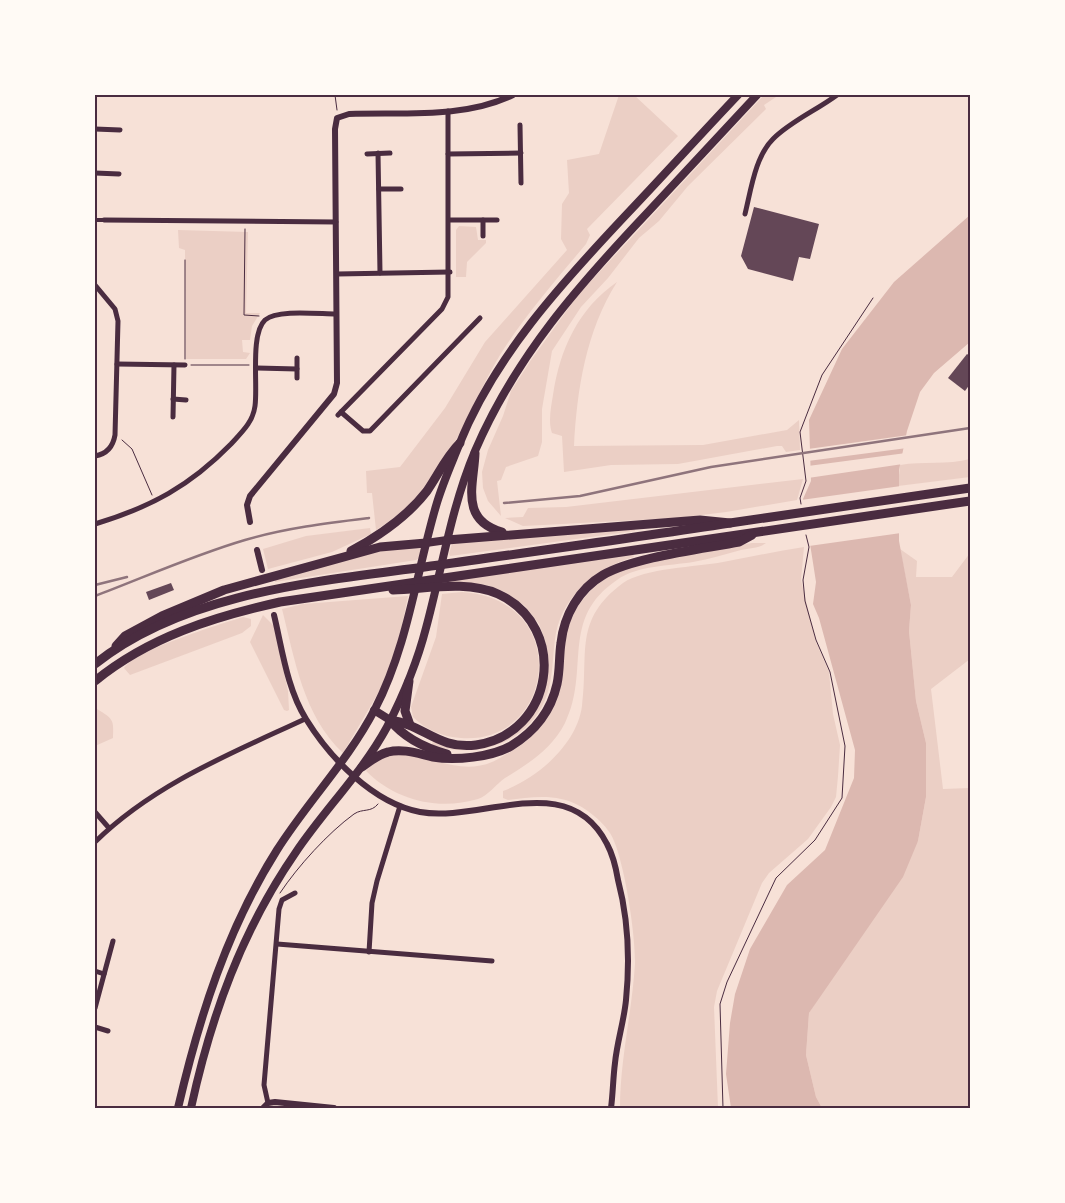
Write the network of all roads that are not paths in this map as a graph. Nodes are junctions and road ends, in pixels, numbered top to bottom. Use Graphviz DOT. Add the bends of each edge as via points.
graph roads {
  1 [pos="513,95"];
  2 [pos="738,95"];
  3 [pos="757,95"];
  4 [pos="837,95"];
  5 [pos="448,112"];
  6 [pos="520,126"];
  7 [pos="95,129"];
  8 [pos="120,130"];
  9 [pos="378,153"];
  10 [pos="390,153"];
  11 [pos="521,153"];
  12 [pos="367,154"];
  13 [pos="448,154"];
  14 [pos="95,173"];
  15 [pos="119,174"];
  16 [pos="521,182"];
  17 [pos="379,189"];
  18 [pos="401,189"];
  19 [pos="745,214"];
  20 [pos="95,220"];
  21 [pos="104,220"];
  22 [pos="449,220"];
  23 [pos="482,220"];
  24 [pos="497,220"];
  25 [pos="336,222"];
  26 [pos="483,236"];
  27 [pos="450,272"];
  28 [pos="380,273"];
  29 [pos="337,274"];
  30 [pos="95,285"];
  31 [pos="336,314"];
  32 [pos="480,318"];
  33 [pos="297,358"];
  34 [pos="117,364"];
  35 [pos="174,365"];
  36 [pos="185,365"];
  37 [pos="257,367"];
  38 [pos="297,369"];
  39 [pos="297,378"];
  40 [pos="173,400"];
  41 [pos="186,400"];
  42 [pos="172,417"];
  43 [pos="460,443"];
  44 [pos="475,452"];
  45 [pos="95,456"];
  46 [pos="970,482"];
  47 [pos="970,488"];
  48 [pos="952,491"];
  49 [pos="970,501"];
  50 [pos="250,522"];
  51 [pos="730,523"];
  52 [pos="95,524"];
  53 [pos="760,531"];
  54 [pos="507,534"];
  55 [pos="446,540"];
  56 [pos="426,543"];
  57 [pos="257,550"];
  58 [pos="335,559"];
  59 [pos="262,570"];
  60 [pos="348,592"];
  61 [pos="274,614"];
  62 [pos="109,653"];
  63 [pos="95,664"];
  64 [pos="95,680"];
  65 [pos="409,681"];
  66 [pos="374,710"];
  67 [pos="305,718"];
  68 [pos="390,720"];
  69 [pos="411,725"];
  70 [pos="454,757"];
  71 [pos="362,767"];
  72 [pos="400,806"];
  73 [pos="95,812"];
  74 [pos="109,828"];
  75 [pos="95,842"];
  76 [pos="296,893"];
  77 [pos="114,941"];
  78 [pos="276,944"];
  79 [pos="369,952"];
  80 [pos="492,961"];
  81 [pos="95,971"];
  82 [pos="104,974"];
  83 [pos="95,1008"];
  84 [pos="95,1028"];
  85 [pos="108,1031"];
  86 [pos="265,1106"];
  87 [pos="178,1108"];
  88 [pos="191,1108"];
  89 [pos="334,1108"];
  90 [pos="611,1108"];
  1 -- 5 [label="street" via="490,104"];
  2 -- 43 [label="main road" via="558,289 487,390"];
  3 -- 44 [label="main road" via="570,297 505,389"];
  4 -- 19 [label="street" via="774,138 763,155"];
  5 -- 13 [label="street"];
  5 -- 25 [label="street" via="349,114 338,118"];
  6 -- 11 [label="street"];
  7 -- 8 [label="street"];
  9 -- 10 [label="street"];
  9 -- 12 [label="street"];
  9 -- 17 [label="street"];
  11 -- 13 [label="street"];
  11 -- 16 [label="street"];
  13 -- 22 [label="street"];
  14 -- 15 [label="street"];
  17 -- 18 [label="street"];
  17 -- 28 [label="street"];
  20 -- 21 [label="street"];
  21 -- 25 [label="street"];
  22 -- 23 [label="street"];
  22 -- 27 [label="street"];
  23 -- 24 [label="street"];
  23 -- 26 [label="street"];
  25 -- 29 [label="street"];
  27 -- 28 [label="street"];
  27 -- 32 [label="street" via="448,296 442,309 340,414 363,431 370,431"];
  28 -- 29 [label="street"];
  29 -- 31 [label="street"];
  30 -- 34 [label="street" via="115,309 118,321"];
  31 -- 37 [label="street" via="269,317 257,336"];
  31 -- 50 [label="street" via="337,383 334,394 250,496 247,505"];
  33 -- 38 [label="street"];
  34 -- 35 [label="street"];
  34 -- 45 [label="street" via="115,435 111,447"];
  35 -- 36 [label="street"];
  35 -- 40 [label="street"];
  37 -- 38 [label="street"];
  37 -- 52 [label="street" via="256,405 248,425 205,468 189,482 155,502"];
  38 -- 39 [label="street"];
  40 -- 41 [label="street"];
  40 -- 42 [label="street"];
  43 -- 56 [label="main road"];
  43 -- 58 [label="highway" via="410,509 375,538"];
  44 -- 54 [label="highway" via="470,486 475,512 494,530"];
  44 -- 55 [label="main road"];
  46 -- 48 [label="highway"];
  47 -- 48 [label="highway"];
  48 -- 51 [label="highway"];
  49 -- 53 [label="highway"];
  51 -- 54 [label="highway" via="700,520"];
  51 -- 62 [label="highway" via="306,585 219,603 158,626"];
  53 -- 60 [label="highway"];
  53 -- 70 [label="highway" via="739,542 628,565 592,582 566,619 560,643 557,684 545,713 535,727 496,752"];
  54 -- 55 [label="highway"];
  55 -- 56 [label="main road"];
  55 -- 65 [label="main road" via="426,630"];
  56 -- 58 [label="highway" via="380,547"];
  56 -- 66 [label="main road" via="392,673"];
  57 -- 59 [label="street"];
  58 -- 62 [label="highway" via="224,590 162,616 125,636"];
  60 -- 64 [label="highway" via="222,615 164,637"];
  60 -- 69 [label="highway" via="465,587 486,590 515,605 536,630 544,656 543,683 535,703 515,728 491,741 464,745 442,742"];
  61 -- 67 [label="street" via="295,697"];
  62 -- 63 [label="highway"];
  65 -- 68 [label="main road"];
  65 -- 69 [label="highway" via="406,711"];
  66 -- 68 [label="main road"];
  66 -- 87 [label="main road" via="350,753 296,821 276,852 223,956 206,1000"];
  67 -- 72 [label="street" via="328,749 351,772 382,798"];
  67 -- 74 [label="street" via="172,783"];
  68 -- 69 [label="highway"];
  68 -- 70 [label="highway" via="399,732"];
  68 -- 71 [label="main road"];
  70 -- 71 [label="highway" via="390,752"];
  71 -- 88 [label="main road" via="295,853 235,961 204,1048"];
  72 -- 79 [label="street" via="372,903"];
  72 -- 90 [label="street" via="440,813 553,803 572,809 597,828 608,844 614,863 623,896 627,932 626,1001"];
  73 -- 74 [label="street"];
  74 -- 75 [label="street"];
  76 -- 78 [label="street" via="282,900"];
  77 -- 82 [label="street"];
  78 -- 79 [label="street"];
  78 -- 86 [label="street"];
  79 -- 80 [label="street"];
  81 -- 82 [label="street"];
  82 -- 83 [label="street"];
  84 -- 85 [label="street"];
  86 -- 89 [label="street"];
}
